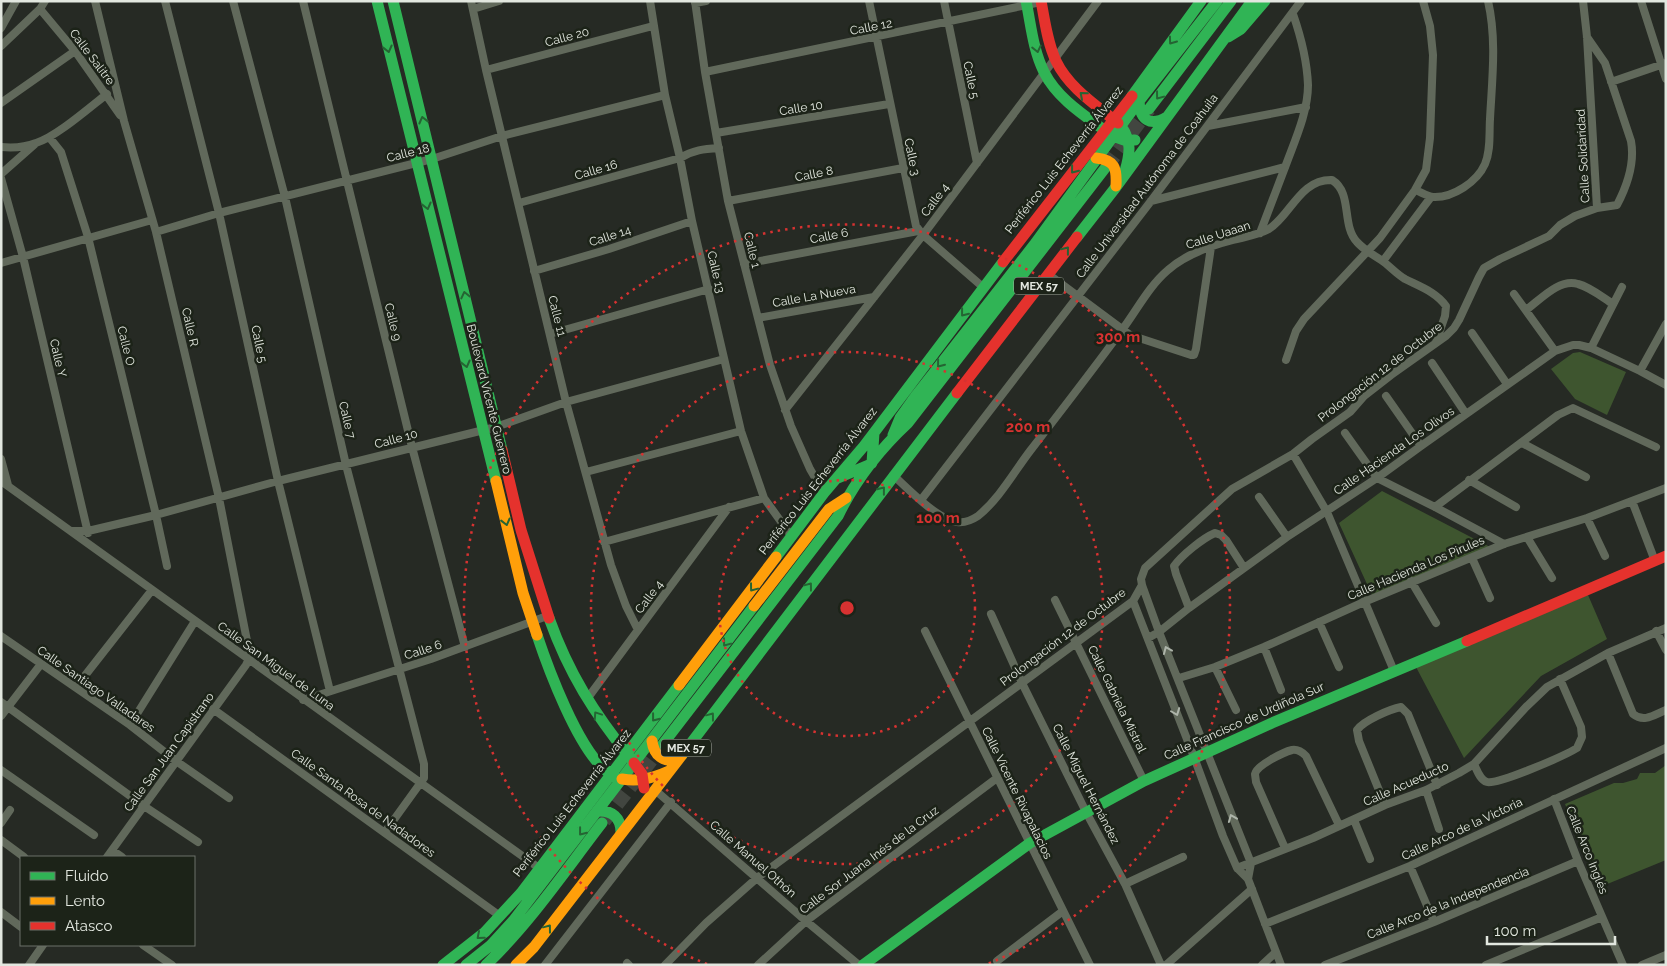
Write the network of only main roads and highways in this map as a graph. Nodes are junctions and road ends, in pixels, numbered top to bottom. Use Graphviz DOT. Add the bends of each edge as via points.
graph roads {
  1 [pos="377,1"];
  2 [pos="393,1"];
  3 [pos="1201,1"];
  4 [pos="1217,1"];
  5 [pos="1231,1"];
  6 [pos="1252,1"];
  7 [pos="1265,1"];
  8 [pos="1041,2"];
  9 [pos="1027,3"];
  10 [pos="1223,41"];
  11 [pos="1139,101"];
  12 [pos="1149,109"];
  13 [pos="1167,117"];
  14 [pos="1117,122"];
  15 [pos="1109,133"];
  16 [pos="1157,133"];
  17 [pos="1130,140"];
  18 [pos="1096,158"];
  19 [pos="1106,167"];
  20 [pos="1119,183"];
  21 [pos="874,433"];
  22 [pos="892,437"];
  23 [pos="872,463"];
  24 [pos="838,478"];
  25 [pos="1660,559"];
  26 [pos="657,743"];
  27 [pos="627,754"];
  28 [pos="678,760"];
  29 [pos="634,763"];
  30 [pos="669,771"];
  31 [pos="610,776"];
  32 [pos="622,780"];
  33 [pos="643,780"];
  34 [pos="640,808"];
  35 [pos="598,812"];
  36 [pos="602,824"];
  37 [pos="621,832"];
  38 [pos="443,965"];
  39 [pos="466,965"];
  40 [pos="486,965"];
  41 [pos="516,965"];
  42 [pos="863,965"];
  1 -- 31 [label="main road, Boulevard Vicente Guerrero, one-way" via="526,602 574,723 594,757"];
  27 -- 2 [label="main road, Boulevard Vicente Guerrero, one-way" via="587,699 547,616 535,582"];
  3 -- 14 [label="main road, Periférico Luis Echeverría Álvarez, one-way"];
  4 -- 11 [label="main road, Periférico Luis Echeverría Álvarez"];
  5 -- 12 [label="main road, one-way"];
  6 -- 10 [label="main road, MEX 57"];
  7 -- 10 [label="main road" via="1241,29"];
  14 -- 8 [label="main road, one-way" via="1076,89 1062,72 1055,60"];
  9 -- 15 [label="main road, one-way" via="1044,74 1064,97"];
  10 -- 13 [label="main road, MEX 57"];
  11 -- 13 [label="main road" via="1138,109 1147,120 1161,121"];
  11 -- 14 [label="main road, Periférico Luis Echeverría Álvarez"];
  13 -- 16 [label="main road, MEX 57"];
  14 -- 15 [label="main road, Periférico Luis Echeverría Álvarez"];
  14 -- 17 [label="main road"];
  15 -- 17 [label="main road"];
  15 -- 18 [label="main road, Periférico Luis Echeverría Álvarez"];
  15 -- 21 [label="main road, Periférico Luis Echeverría Álvarez, one-way" via="984,288"];
  16 -- 17 [label="main road"];
  16 -- 20 [label="main road, MEX 57"];
  17 -- 20 [label="main road" via="1129,154"];
  18 -- 20 [label="main road" via="1111,162"];
  18 -- 22 [label="main road, Periférico Luis Echeverría Álvarez, one-way" via="1034,245 905,411"];
  19 -- 22 [label="main road, Periférico Luis Echeverría Álvarez / MEX 57" via="908,423"];
  28 -- 20 [label="main road, MEX 57, one-way"];
  21 -- 23 [label="main road"];
  21 -- 24 [label="main road, Periférico Luis Echeverría Álvarez"];
  22 -- 23 [label="main road, Periférico Luis Echeverría Álvarez / MEX 57"];
  23 -- 24 [label="main road"];
  23 -- 26 [label="main road, Periférico Luis Echeverría Álvarez / MEX 57" via="846,498 838,516"];
  24 -- 27 [label="main road, Periférico Luis Echeverría Álvarez, one-way"];
  25 -- 42 [label="main road, Calle Francisco de Urdiñola Sur" via="1144,781 1030,843"];
  26 -- 28 [label="main road" via="652,748 660,758"];
  26 -- 29 [label="main road, Periférico Luis Echeverría Álvarez"];
  27 -- 29 [label="main road, Boulevard Vicente Guerrero"];
  27 -- 31 [label="main road, Periférico Luis Echeverría Álvarez"];
  28 -- 30 [label="main road, MEX 57"];
  29 -- 32 [label="main road, Periférico Luis Echeverría Álvarez"];
  29 -- 33 [label="main road, Boulevard Vicente Guerrero"];
  30 -- 33 [label="main road"];
  30 -- 34 [label="main road, MEX 57"];
  31 -- 32 [label="main road"];
  31 -- 38 [label="main road, Periférico Luis Echeverría Álvarez, one-way" via="500,916 476,940"];
  32 -- 33 [label="main road"];
  32 -- 35 [label="main road, Periférico Luis Echeverría Álvarez"];
  33 -- 34 [label="main road"];
  34 -- 37 [label="main road, MEX 57"];
  35 -- 37 [label="main road" via="608,811 618,817"];
  35 -- 39 [label="main road, Periférico Luis Echeverría Álvarez, one-way" via="502,934"];
  36 -- 40 [label="main road" via="522,927"];
  41 -- 37 [label="main road, MEX 57, one-way" via="534,947"];
}
